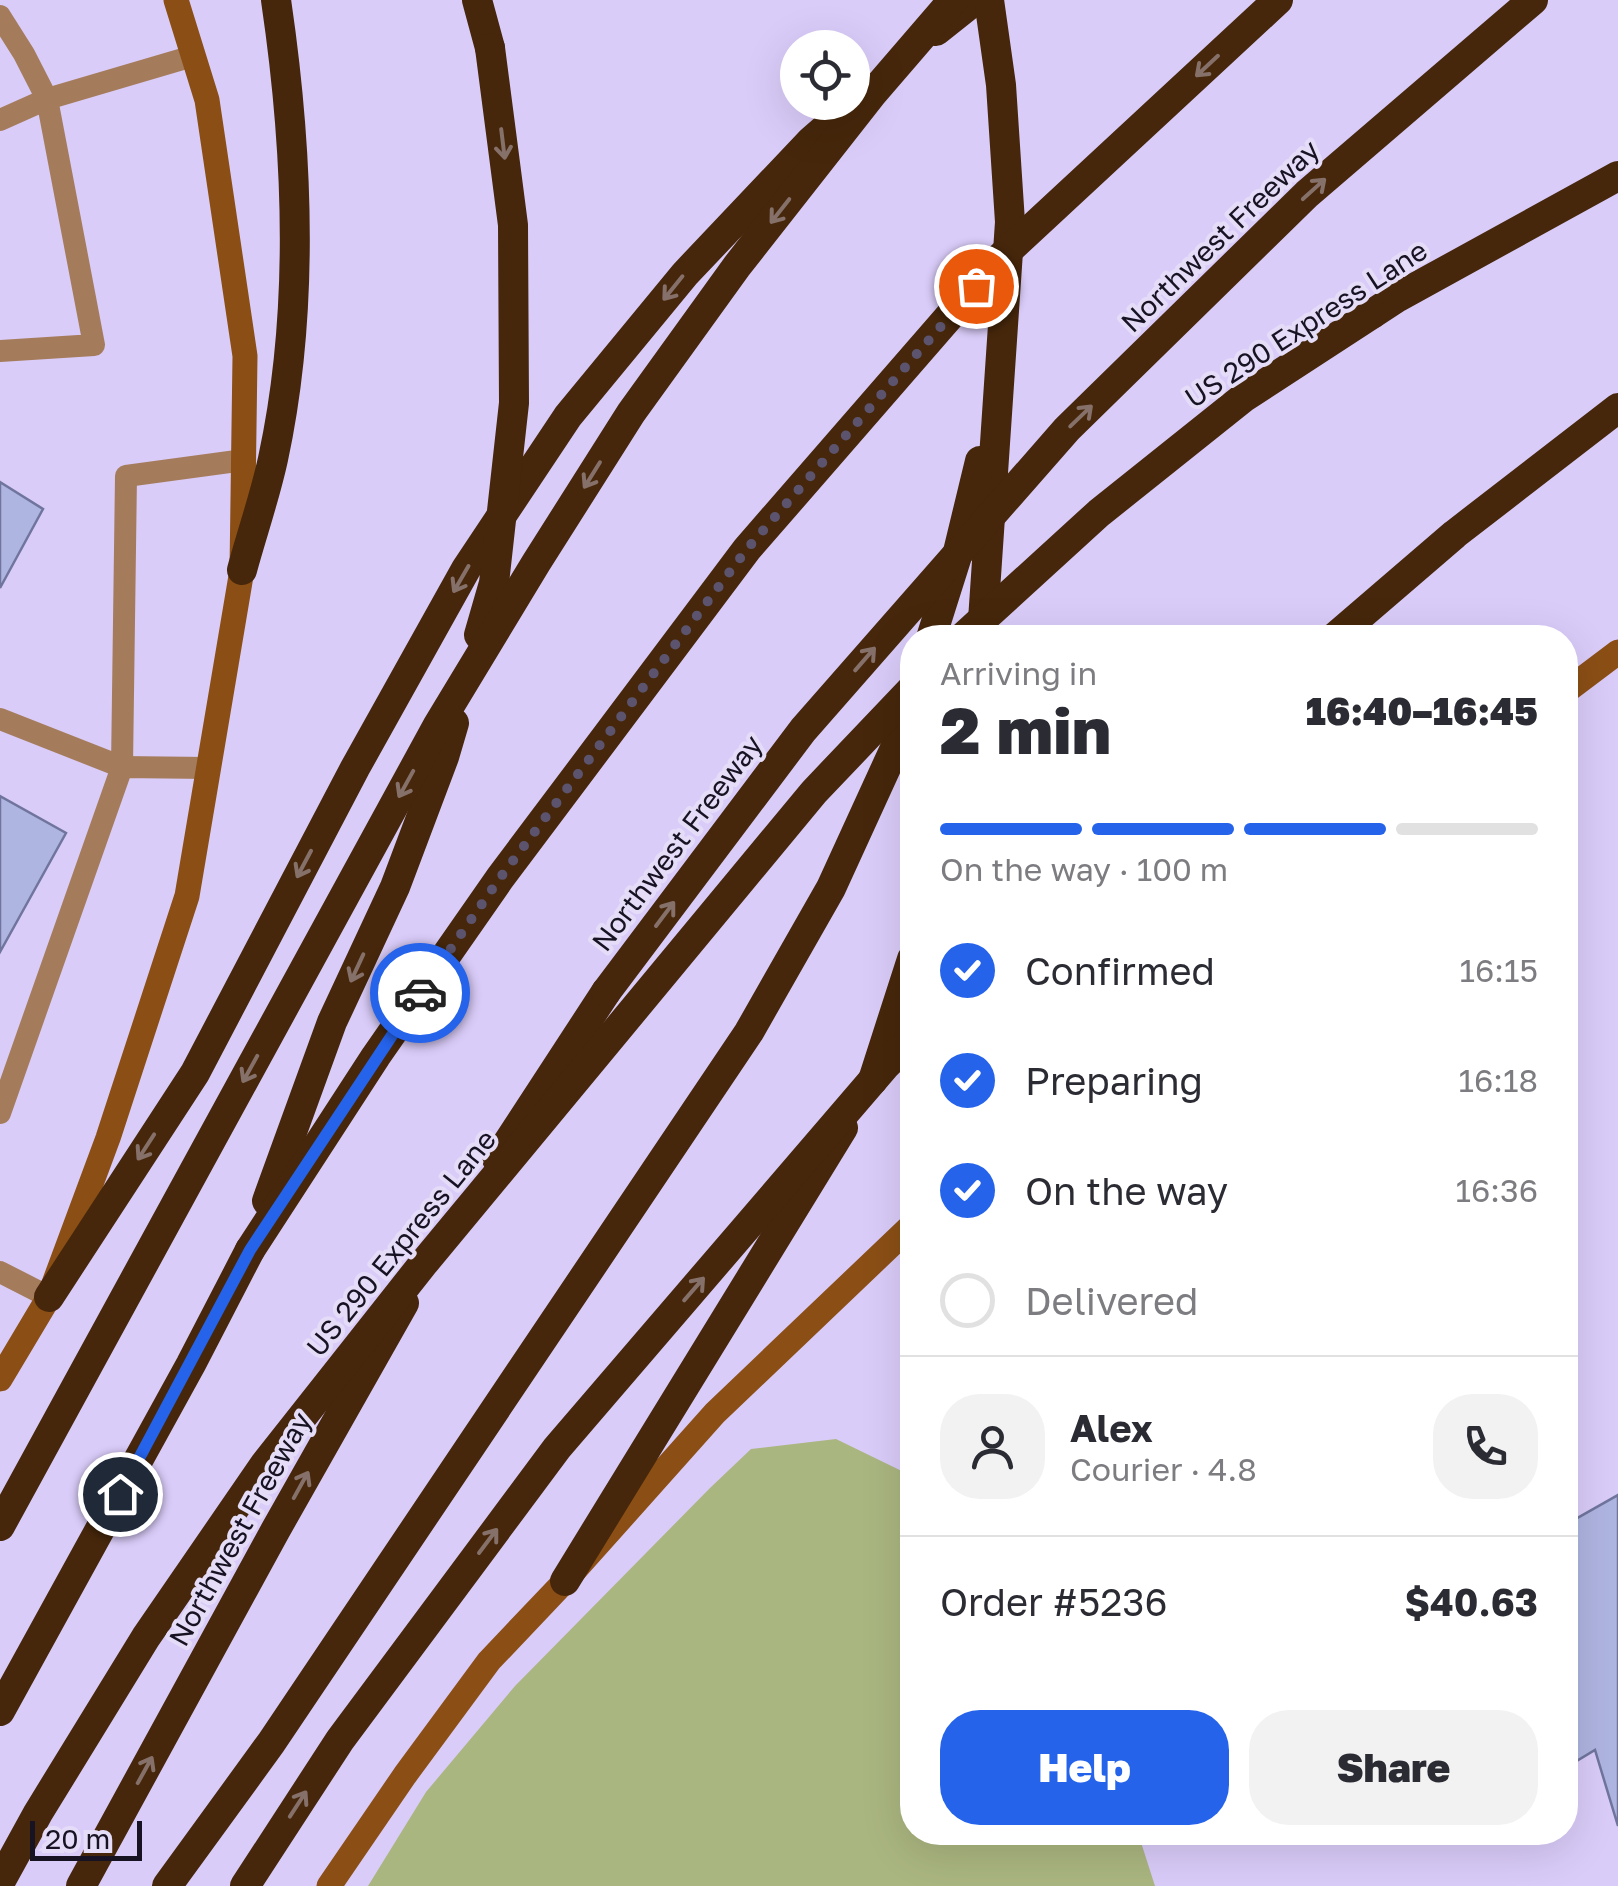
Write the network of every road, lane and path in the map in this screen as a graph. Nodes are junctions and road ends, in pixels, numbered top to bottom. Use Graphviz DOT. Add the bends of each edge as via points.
graph roads {
  1 [pos="176,0"];
  2 [pos="276,0"];
  3 [pos="477,0"];
  4 [pos="953,0"];
  5 [pos="975,0"];
  6 [pos="989,0"];
  7 [pos="1278,0"];
  8 [pos="1533,0"];
  9 [pos="0,16"];
  10 [pos="193,56"];
  11 [pos="47,99"];
  12 [pos="0,120"];
  13 [pos="1618,176"];
  14 [pos="0,351"];
  15 [pos="1000,380"];
  16 [pos="1618,408"];
  17 [pos="244,460"];
  18 [pos="242,570"];
  19 [pos="935,625"];
  20 [pos="976,625"];
  21 [pos="983,625"];
  22 [pos="1349,625"];
  23 [pos="1618,652"];
  24 [pos="1578,682"];
  25 [pos="900,702"];
  26 [pos="0,719"];
  27 [pos="900,735"];
  28 [pos="122,767"];
  29 [pos="208,768"];
  30 [pos="900,998"];
  31 [pos="900,1052"];
  32 [pos="0,1113"];
  33 [pos="900,1237"];
  34 [pos="250,1250"];
  35 [pos="0,1272"];
  36 [pos="49,1298"];
  37 [pos="0,1379"];
  38 [pos="0,1526"];
  39 [pos="564,1581"];
  40 [pos="0,1711"];
  41 [pos="0,1882"];
  42 [pos="81,1886"];
  43 [pos="167,1886"];
  44 [pos="244,1886"];
  45 [pos="330,1886"];
  1 -- 10 [label="main road"];
  2 -- 18 [label="highway" via="295,238 289,357 273,460"];
  3 -- 34 [label="highway, one-way, bridge" via="490,48 513,225 514,403 494,583 444,757 396,887 332,1022"];
  4 -- 38 [label="highway, one-way, bridge" via="737,266 631,413 536,563 438,725"];
  5 -- 36 [label="highway, one-way, bridge" via="811,141 684,274 568,416 466,569 195,1073"];
  6 -- 15 [label="highway" via="1010,222"];
  7 -- 34 [label="highway, one-way, bridge" via="1001,257 747,549 500,878"];
  42 -- 8 [label="highway, Northwest Freeway, one-way, bridge" via="418,1278 606,992 802,730 1066,430 1307,194"];
  9 -- 11 [label="lane"];
  10 -- 11 [label="lane"];
  10 -- 17 [label="main road" via="207,100 245,356"];
  11 -- 12 [label="lane"];
  11 -- 14 [label="lane" via="94,345"];
  13 -- 20 [label="highway, US 290 Express Lane, bridge" via="1398,297 1243,398 1099,513"];
  15 -- 19 [label="highway"];
  15 -- 21 [label="highway"];
  16 -- 22 [label="highway"];
  17 -- 18 [label="main road"];
  17 -- 28 [label="lane" via="126,476"];
  18 -- 29 [label="main road"];
  23 -- 24 [label="main road"];
  25 -- 41 [label="highway, US 290 Express Lane, bridge" via="802,807 266,1464 146,1637"];
  26 -- 28 [label="lane"];
  27 -- 43 [label="highway" via="831,888 749,1032 271,1743"];
  28 -- 29 [label="lane"];
  28 -- 32 [label="lane"];
  29 -- 36 [label="main road" via="186,896"];
  30 -- 39 [label="highway" via="876,1075"];
  44 -- 31 [label="highway, one-way, bridge" via="340,1740 558,1448"];
  33 -- 39 [label="main road" via="716,1413"];
  34 -- 40 [label="highway"];
  35 -- 36 [label="lane"];
  36 -- 37 [label="main road"];
  39 -- 45 [label="main road" via="489,1661"];
}
